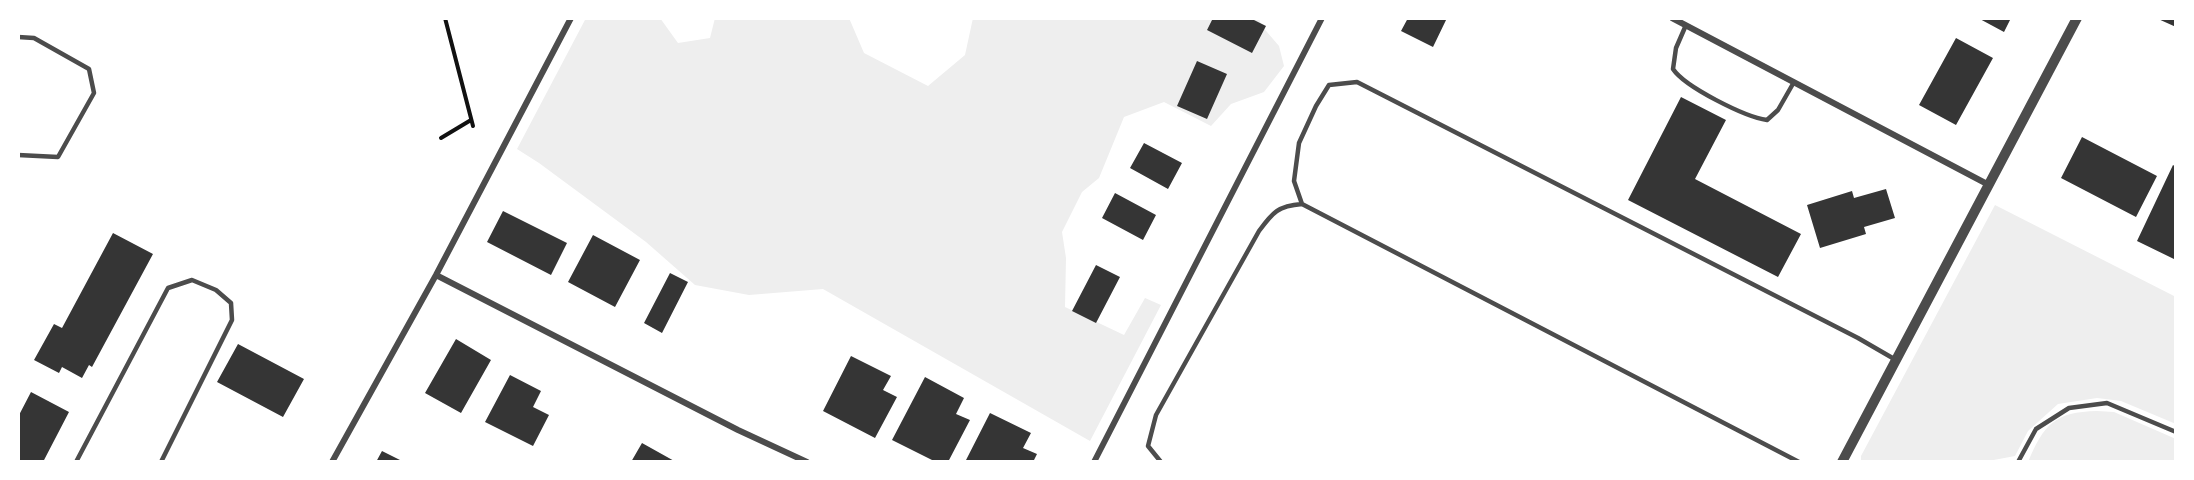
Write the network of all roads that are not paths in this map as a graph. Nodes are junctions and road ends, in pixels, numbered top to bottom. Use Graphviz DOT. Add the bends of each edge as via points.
graph roads {
  1 [pos="571,18"];
  2 [pos="1322,18"];
  3 [pos="1672,18"];
  4 [pos="2077,18"];
  5 [pos="1686,25"];
  6 [pos="18,37"];
  7 [pos="1794,82"];
  8 [pos="18,155"];
  9 [pos="1989,185"];
  10 [pos="1302,204"];
  11 [pos="436,275"];
  12 [pos="1896,360"];
  13 [pos="2176,432"];
  14 [pos="76,462"];
  15 [pos="161,462"];
  16 [pos="332,462"];
  17 [pos="807,462"];
  18 [pos="1094,462"];
  19 [pos="1161,462"];
  20 [pos="1798,462"];
  21 [pos="1842,462"];
  22 [pos="2018,462"];
  1 -- 11 [label="street"];
  2 -- 18 [label="street"];
  3 -- 5 [label="street"];
  4 -- 9 [label="street"];
  5 -- 7 [label="street"];
  5 -- 7 [label="lane" via="1676,48 1673,69 1684,82 1736,110 1767,120 1778,110"];
  6 -- 8 [label="lane" via="34,38 89,69 94,93 58,157"];
  7 -- 9 [label="street"];
  9 -- 12 [label="street"];
  10 -- 12 [label="lane" via="1294,182 1299,142 1329,85 1357,82"];
  10 -- 19 [label="lane" via="1287,205 1274,212 1259,231 1156,415 1148,446"];
  10 -- 20 [label="lane"];
  11 -- 16 [label="street"];
  11 -- 17 [label="street"];
  12 -- 21 [label="street"];
  13 -- 22 [label="lane" via="2107,403 2069,408 2036,429"];
  14 -- 15 [label="lane" via="168,288 192,280 216,290 231,303 232,320"];
}
